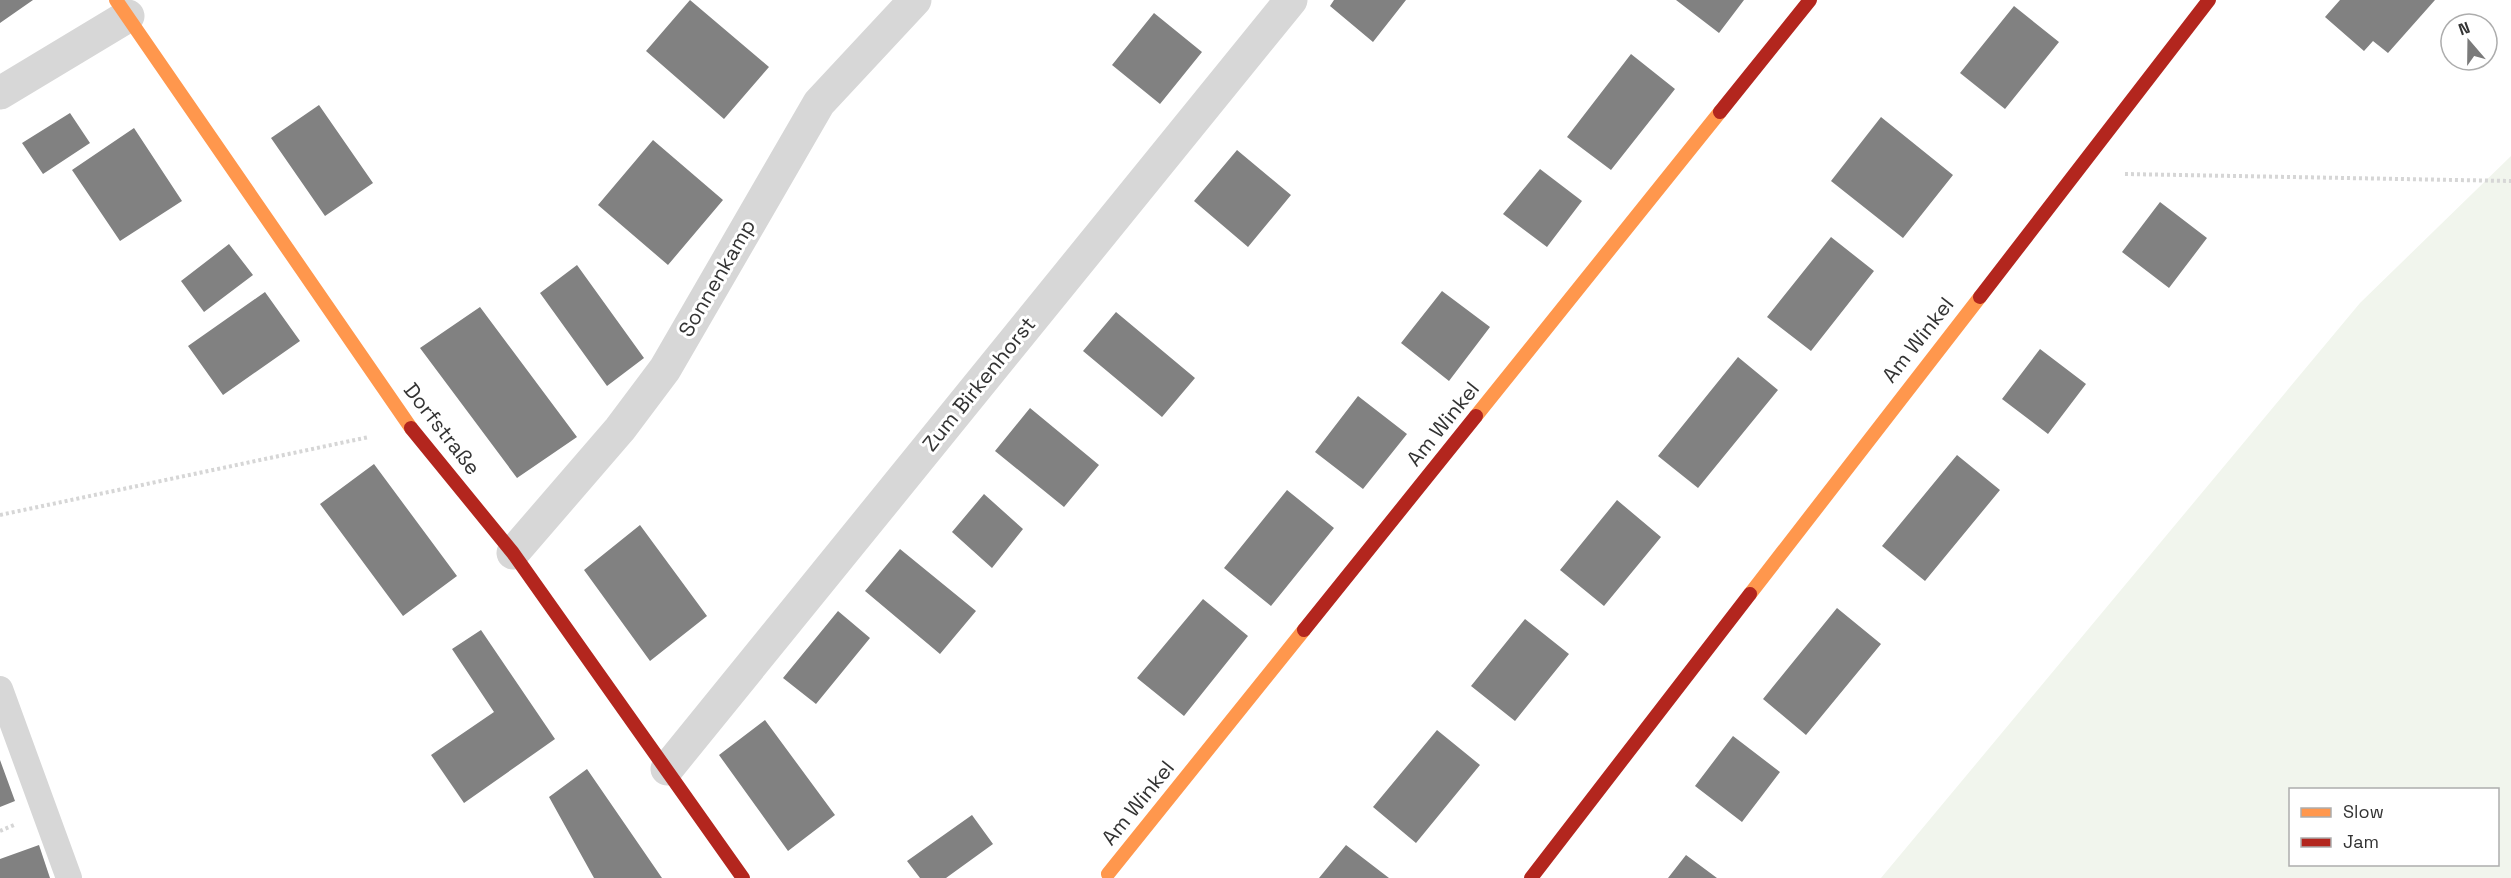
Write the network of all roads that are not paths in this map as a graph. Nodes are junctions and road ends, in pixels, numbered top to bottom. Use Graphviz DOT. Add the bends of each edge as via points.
graph roads {
  1 [pos="915,0"];
  2 [pos="1291,0"];
  3 [pos="1810,0"];
  4 [pos="2209,0"];
  5 [pos="122,8"];
  6 [pos="0,93"];
  7 [pos="513,553"];
  8 [pos="0,689"];
  9 [pos="667,769"];
  10 [pos="1108,874"];
  11 [pos="69,878"];
  12 [pos="743,878"];
  13 [pos="1531,878"];
  1 -- 7 [label="street, Sonnenkamp" via="819,103 665,369 620,429"];
  2 -- 9 [label="street, Zum Birkenhorst"];
  3 -- 10 [label="street, Am Winkel"];
  4 -- 13 [label="street, Am Winkel"];
  5 -- 6 [label="street"];
  5 -- 7 [label="street, Dorfstraße" via="411,428"];
  7 -- 9 [label="street, Dorfstraße"];
  8 -- 11 [label="lane"];
  9 -- 12 [label="street, Dorfstraße"];
}
